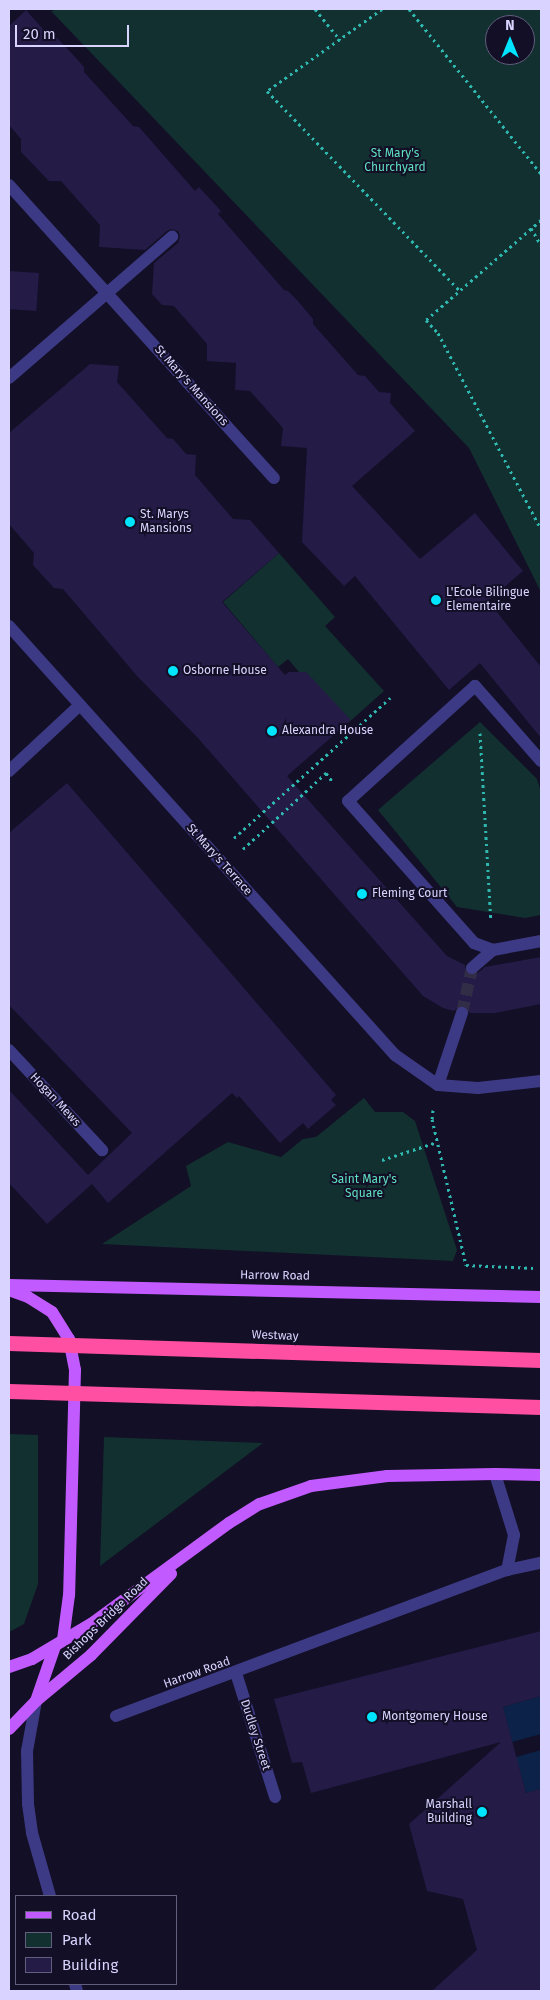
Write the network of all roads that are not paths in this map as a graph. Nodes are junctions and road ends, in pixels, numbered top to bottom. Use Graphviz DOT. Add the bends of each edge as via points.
graph roads {
  1 [pos="9,184"];
  2 [pos="172,237"];
  3 [pos="107,293"];
  4 [pos="9,378"];
  5 [pos="274,478"];
  6 [pos="9,626"];
  7 [pos="80,705"];
  8 [pos="541,761"];
  9 [pos="9,771"];
  10 [pos="541,941"];
  11 [pos="493,950"];
  12 [pos="472,968"];
  13 [pos="462,1012"];
  14 [pos="9,1050"];
  15 [pos="541,1081"];
  16 [pos="438,1085"];
  17 [pos="102,1150"];
  18 [pos="9,1286"];
  19 [pos="9,1290"];
  20 [pos="541,1297"];
  21 [pos="9,1343"];
  22 [pos="541,1360"];
  23 [pos="9,1391"];
  24 [pos="541,1407"];
  25 [pos="495,1474"];
  26 [pos="541,1475"];
  27 [pos="198,1547"];
  28 [pos="541,1563"];
  29 [pos="506,1570"];
  30 [pos="59,1643"];
  31 [pos="9,1667"];
  32 [pos="236,1673"];
  33 [pos="36,1701"];
  34 [pos="116,1716"];
  35 [pos="9,1729"];
  36 [pos="275,1797"];
  37 [pos="50,1895"];
  1 -- 3 [label="street, St Mary's Mansions"];
  2 -- 3 [label="street"];
  3 -- 4 [label="street"];
  3 -- 5 [label="street, St Mary's Mansions"];
  6 -- 7 [label="street, St Mary's Terrace"];
  7 -- 9 [label="street"];
  7 -- 16 [label="street, St Mary's Terrace" via="396,1055"];
  8 -- 11 [label="street" via="475,686 348,801 474,943"];
  10 -- 11 [label="street"];
  11 -- 12 [label="street"];
  13 -- 16 [label="street"];
  14 -- 17 [label="street, Hogan Mews"];
  15 -- 16 [label="street" via="478,1088"];
  18 -- 20 [label="main road, Harrow Road"];
  19 -- 30 [label="main road" via="52,1312 69,1339 74,1370 69,1595"];
  21 -- 22 [label="highway, Westway, bridge"];
  23 -- 24 [label="highway, bridge"];
  25 -- 26 [label="main road"];
  25 -- 27 [label="main road" via="387,1476 311,1486 260,1504 229,1522"];
  25 -- 29 [label="street" via="514,1535"];
  27 -- 30 [label="main road" via="91,1624"];
  27 -- 33 [label="main road, Bishops Bridge Road" via="91,1655"];
  28 -- 29 [label="street, Harrow Road"];
  29 -- 32 [label="street, Harrow Road"];
  30 -- 31 [label="main road" via="32,1659"];
  30 -- 33 [label="main road"];
  32 -- 34 [label="street, Harrow Road"];
  32 -- 36 [label="street, Dudley Street"];
  33 -- 35 [label="main road, Bishops Bridge Road"];
  33 -- 37 [label="street" via="27,1751 28,1804 32,1833"];
}
